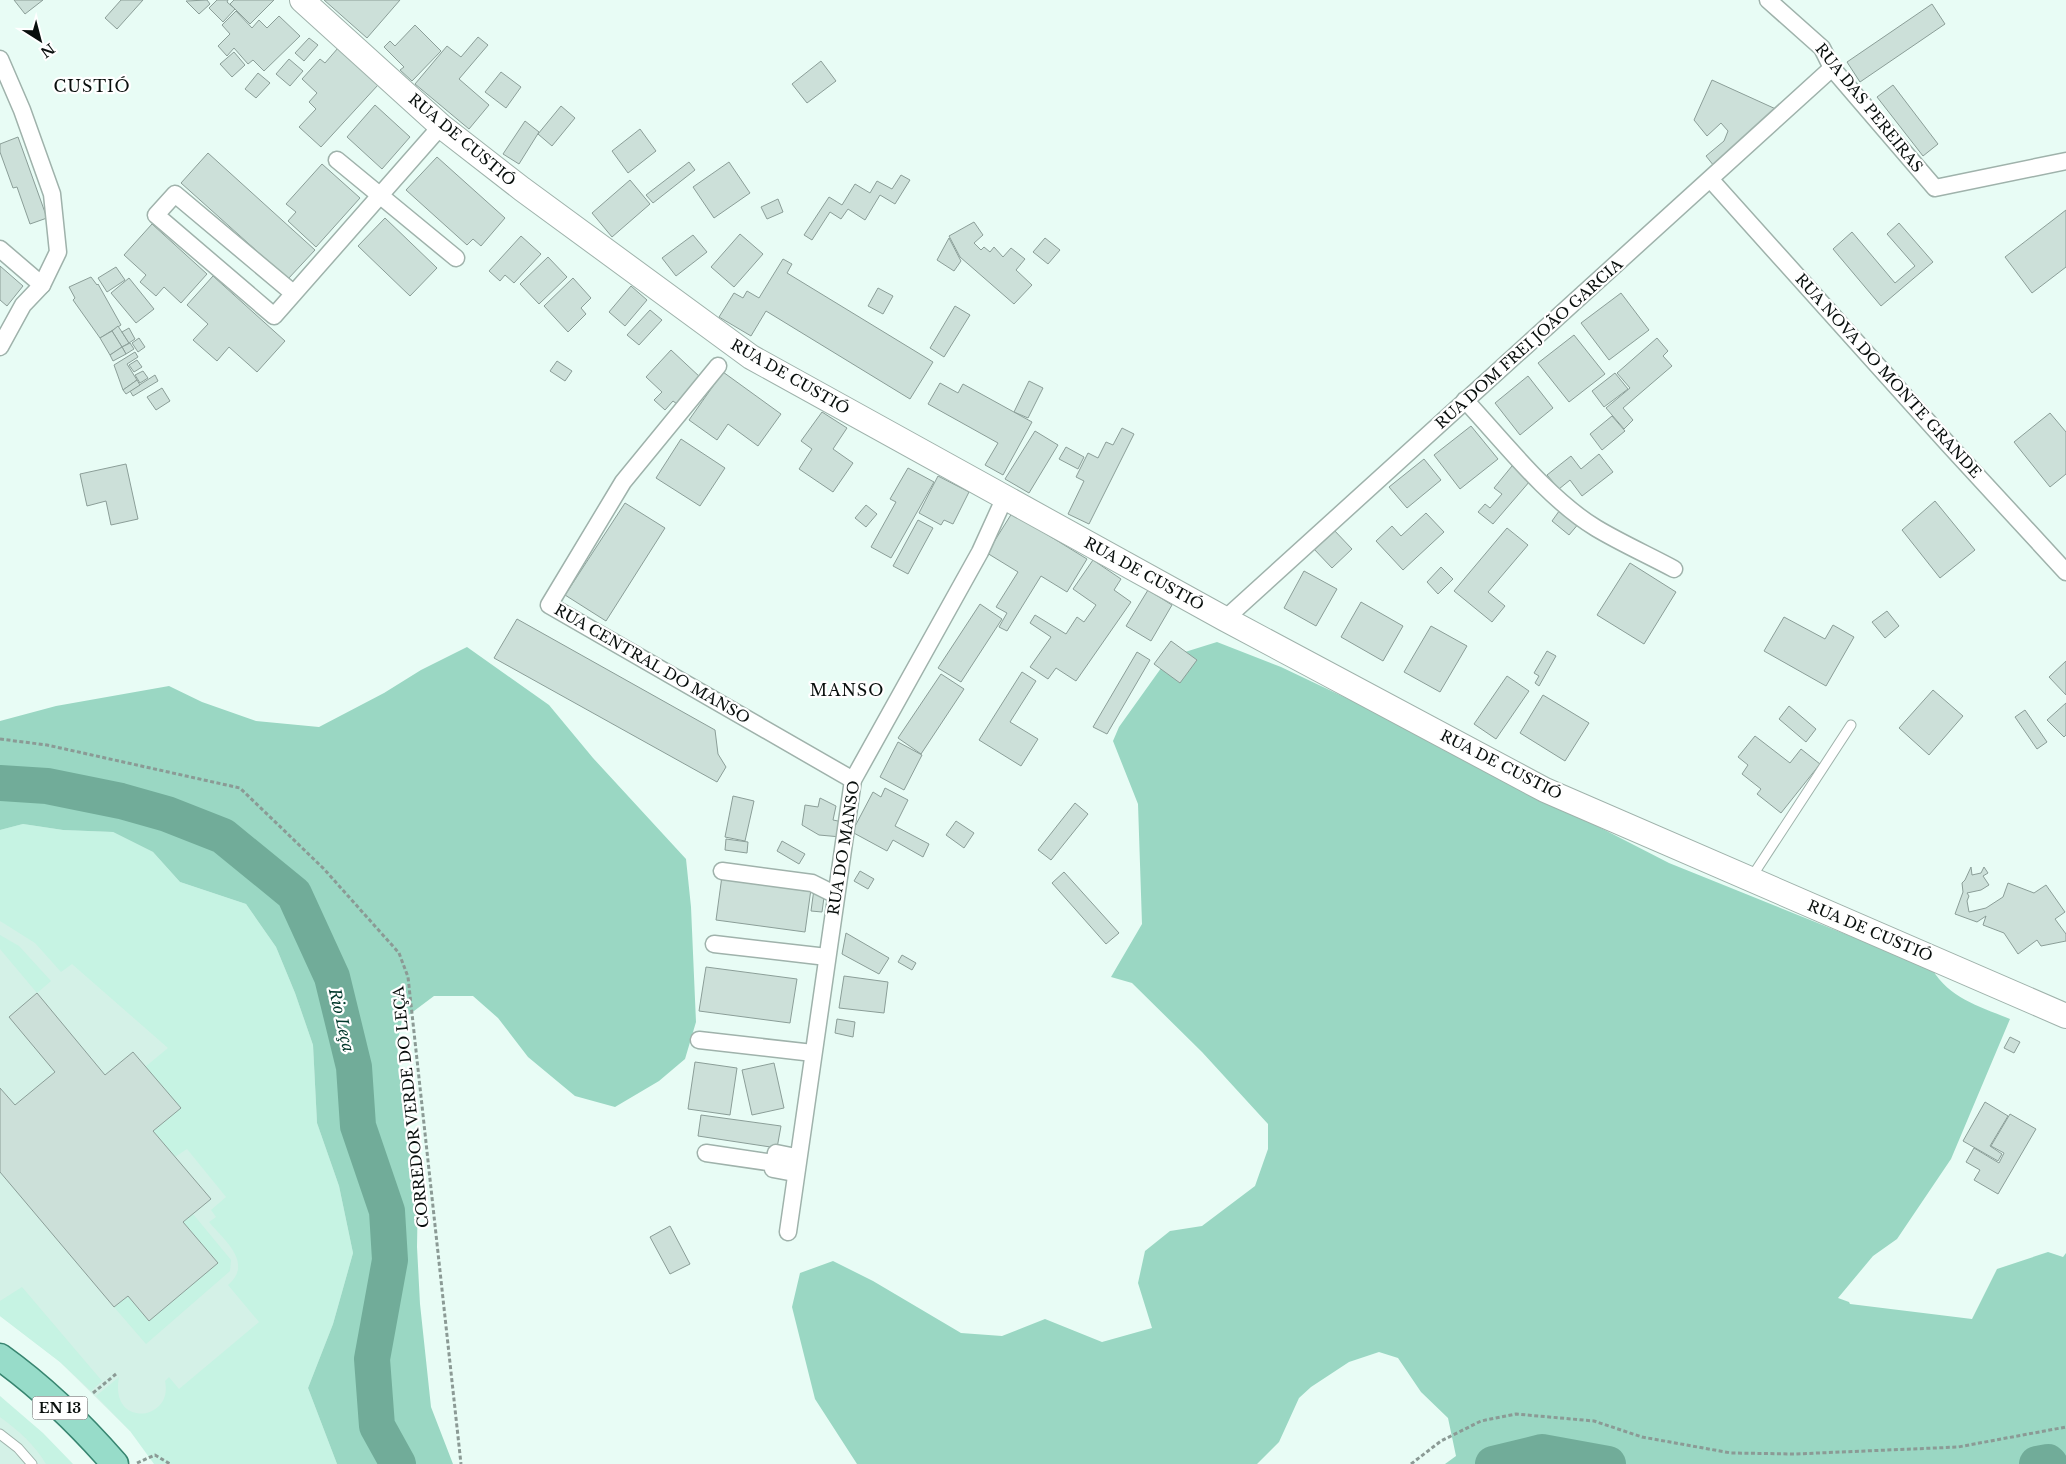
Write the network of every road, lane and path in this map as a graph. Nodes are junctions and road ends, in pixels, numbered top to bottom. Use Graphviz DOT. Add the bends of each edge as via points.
graph roads {
  1 [pos="302,0"];
  2 [pos="1768,0"];
  3 [pos="0,59"];
  4 [pos="1832,68"];
  5 [pos="442,126"];
  6 [pos="336,160"];
  7 [pos="2066,161"];
  8 [pos="1711,180"];
  9 [pos="379,196"];
  10 [pos="0,249"];
  11 [pos="456,258"];
  12 [pos="42,285"];
  13 [pos="293,293"];
  14 [pos="0,347"];
  15 [pos="718,366"];
  16 [pos="1465,400"];
  17 [pos="1005,497"];
  18 [pos="1674,569"];
  19 [pos="2066,572"];
  20 [pos="1225,619"];
  21 [pos="1851,725"];
  22 [pos="0,739"];
  23 [pos="853,780"];
  24 [pos="722,871"];
  25 [pos="1750,879"];
  26 [pos="836,895"];
  27 [pos="714,944"];
  28 [pos="827,957"];
  29 [pos="2066,1016"];
  30 [pos="698,1040"];
  31 [pos="813,1053"];
  32 [pos="706,1153"];
  33 [pos="787,1164"];
  34 [pos="788,1232"];
  35 [pos="0,1357"];
  36 [pos="116,1374"];
  37 [pos="94,1393"];
  38 [pos="2066,1427"];
  39 [pos="0,1434"];
  40 [pos="32,1464"];
  41 [pos="115,1464"];
  42 [pos="134,1464"];
  43 [pos="170,1464"];
  44 [pos="461,1464"];
  45 [pos="1411,1464"];
  1 -- 5 [label="main road, RUA DE CUSTIÓ"];
  2 -- 4 [label="street, RUA DAS PEREIRAS" via="1822,48"];
  3 -- 12 [label="street" via="52,194 58,252"];
  4 -- 7 [label="street, RUA DAS PEREIRAS" via="1935,188"];
  4 -- 8 [label="street, RUA DOM FREI JOÃO GARCIA"];
  5 -- 9 [label="street"];
  5 -- 17 [label="main road, RUA DE CUSTIÓ" via="522,189 751,357"];
  6 -- 9 [label="street"];
  8 -- 16 [label="street, RUA DOM FREI JOÃO GARCIA"];
  8 -- 19 [label="street, RUA NOVA DO MONTE GRANDE"];
  9 -- 11 [label="street"];
  9 -- 13 [label="street"];
  10 -- 12 [label="street"];
  12 -- 14 [label="street" via="23,305"];
  13 -- 13 [label="street" via="274,316 156,215 175,194"];
  15 -- 23 [label="street, RUA CENTRAL DO MANSO" via="623,482 549,605"];
  16 -- 18 [label="street" via="1564,505 1595,528"];
  16 -- 20 [label="street, RUA DOM FREI JOÃO GARCIA"];
  17 -- 20 [label="main road, RUA DE CUSTIÓ"];
  17 -- 23 [label="street, RUA DO MANSO" via="980,552"];
  20 -- 25 [label="main road, RUA DE CUSTIÓ" via="1545,790"];
  21 -- 25 [label="lane"];
  22 -- 44 [label="path, CORREDOR VERDE DO LEÇA" via="47,745 240,788 324,869 399,953 408,977"];
  23 -- 26 [label="street, RUA DO MANSO"];
  24 -- 26 [label="street" via="812,882"];
  25 -- 29 [label="main road, RUA DE CUSTIÓ"];
  26 -- 28 [label="street, RUA DO MANSO"];
  27 -- 28 [label="street"];
  28 -- 31 [label="street, RUA DO MANSO"];
  30 -- 31 [label="street"];
  31 -- 33 [label="street, RUA DO MANSO"];
  32 -- 33 [label="street"];
  33 -- 34 [label="street, RUA DO MANSO"];
  35 -- 41 [label="main road, EN 13" via="65,1412"];
  36 -- 37 [label="path"];
  38 -- 45 [label="path" via="1958,1447 1795,1454 1740,1453 1642,1437 1594,1421 1516,1414 1481,1421 1442,1441"];
  39 -- 40 [label="lane"];
  42 -- 43 [label="path" via="155,1456"];
}
